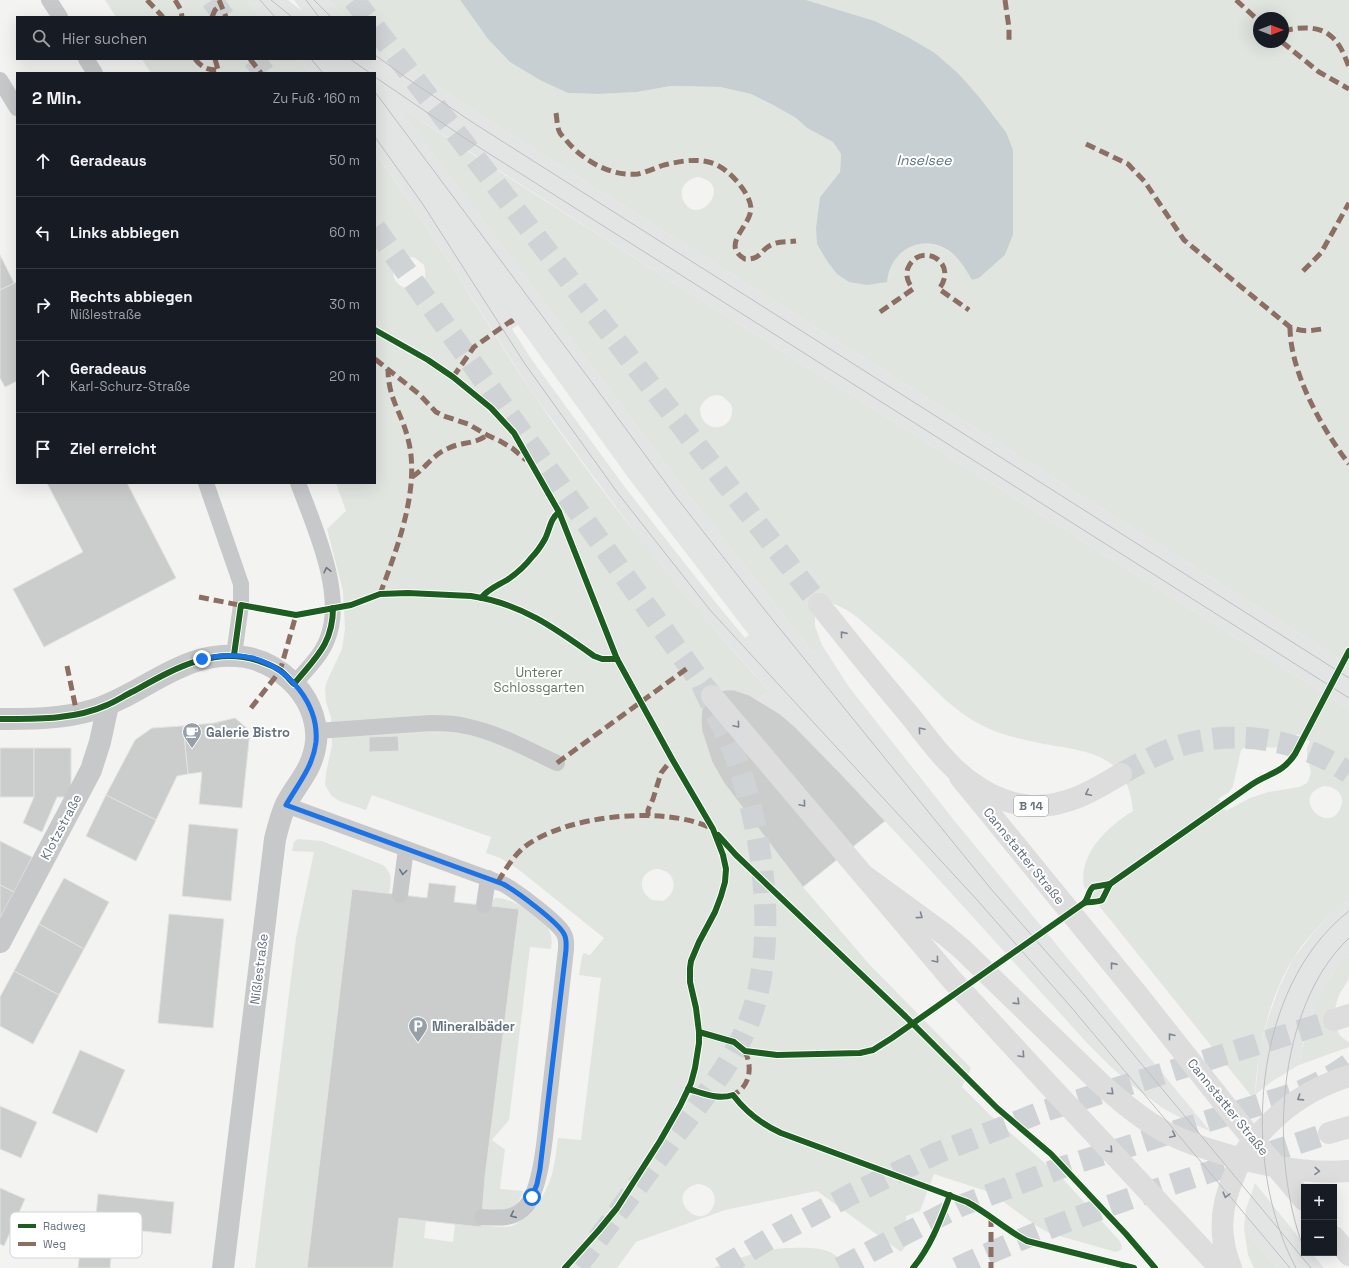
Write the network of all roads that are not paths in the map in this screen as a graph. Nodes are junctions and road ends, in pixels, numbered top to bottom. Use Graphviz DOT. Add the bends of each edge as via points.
graph roads {
  1 [pos="49,0"];
  2 [pos="59,16"];
  3 [pos="87,60"];
  4 [pos="94,72"];
  5 [pos="0,80"];
  6 [pos="16,106"];
  7 [pos="206,484"];
  8 [pos="298,484"];
  9 [pos="819,604"];
  10 [pos="234,655"];
  11 [pos="294,684"];
  12 [pos="712,696"];
  13 [pos="108,705"];
  14 [pos="0,719"];
  15 [pos="316,731"];
  16 [pos="946,760"];
  17 [pos="557,763"];
  18 [pos="1121,774"];
  19 [pos="286,805"];
  20 [pos="406,849"];
  21 [pos="866,877"];
  22 [pos="488,878"];
  23 [pos="400,895"];
  24 [pos="484,905"];
  25 [pos="0,942"];
  26 [pos="1349,1076"];
  27 [pos="1254,1140"];
  28 [pos="1241,1159"];
  29 [pos="1280,1167"];
  30 [pos="1349,1171"];
  31 [pos="1301,1196"];
  32 [pos="482,1217"];
  33 [pos="1337,1241"];
  34 [pos="1349,1255"];
  35 [pos="223,1268"];
  36 [pos="1220,1268"];
  37 [pos="1230,1268"];
  1 -- 2 [label="lane"];
  3 -- 4 [label="lane"];
  5 -- 6 [label="lane"];
  7 -- 10 [label="lane" via="241,584 241,605"];
  11 -- 8 [label="lane, one-way" via="327,641 333,616 327,567"];
  16 -- 9 [label="main road, Cannstatter Straße / B 14, one-way"];
  10 -- 11 [label="street, Nißlestraße" via="253,658 267,664 280,671"];
  10 -- 13 [label="street, Nißlestraße" via="215,656 191,662"];
  11 -- 15 [label="street, Nißlestraße" via="309,705"];
  12 -- 21 [label="main road, one-way"];
  13 -- 14 [label="street, Nißlestraße" via="57,717"];
  13 -- 25 [label="street, Klotzstraße" via="91,770"];
  15 -- 17 [label="lane" via="431,723 464,725 494,734"];
  15 -- 19 [label="street, Nißlestraße" via="316,743 310,766"];
  18 -- 16 [label="main road, B 14, one-way" via="1080,797 1057,804 1030,806 994,796 978,787"];
  27 -- 16 [label="main road, Cannstatter Straße, one-way"];
  19 -- 20 [label="lane"];
  19 -- 35 [label="street, Nißlestraße" via="275,838"];
  20 -- 22 [label="lane"];
  20 -- 23 [label="lane, one-way"];
  21 -- 28 [label="main road, one-way" via="962,949 1122,1102 1156,1127 1182,1140"];
  21 -- 36 [label="main road, one-way" via="952,980"];
  22 -- 24 [label="lane"];
  22 -- 32 [label="lane, one-way" via="512,889 557,925 566,938 566,950 537,1184 528,1204 518,1213 501,1219"];
  26 -- 27 [label="main road, one-way" via="1319,1087 1293,1102"];
  27 -- 28 [label="main road"];
  27 -- 29 [label="main road, Cannstatter Straße"];
  28 -- 29 [label="main road"];
  28 -- 37 [label="main road, one-way" via="1226,1193 1222,1220 1224,1246"];
  29 -- 30 [label="main road, one-way"];
  29 -- 31 [label="main road, Cannstatter Straße"];
  33 -- 34 [label="main road"];
}
